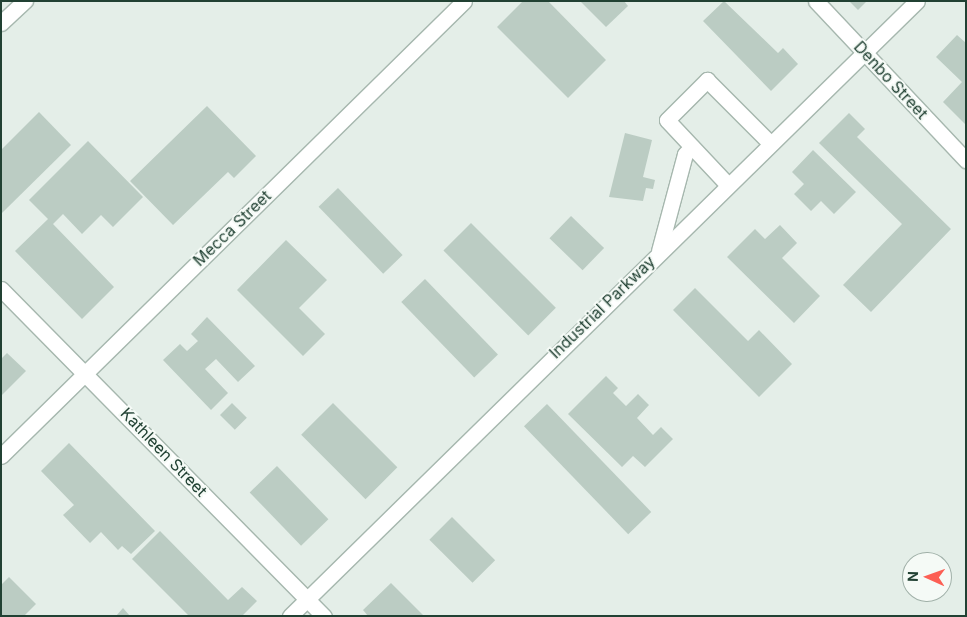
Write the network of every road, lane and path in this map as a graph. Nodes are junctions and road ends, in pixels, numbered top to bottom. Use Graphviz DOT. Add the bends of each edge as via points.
graph roads {
  1 [pos="25,1"];
  2 [pos="464,1"];
  3 [pos="816,1"];
  4 [pos="917,1"];
  5 [pos="1,23"];
  6 [pos="865,52"];
  7 [pos="770,143"];
  8 [pos="692,147"];
  9 [pos="966,160"];
  10 [pos="728,185"];
  11 [pos="658,253"];
  12 [pos="1,289"];
  13 [pos="87,372"];
  14 [pos="1,456"];
  15 [pos="307,599"];
  16 [pos="290,616"];
  17 [pos="324,616"];
  1 -- 5 [label="street"];
  2 -- 13 [label="street, Mecca Street"];
  3 -- 6 [label="street, Denbo Street"];
  4 -- 6 [label="street, Industrial Parkway"];
  6 -- 7 [label="street, Industrial Parkway"];
  6 -- 9 [label="street, Denbo Street"];
  7 -- 8 [label="street" via="707,80 667,120"];
  7 -- 10 [label="street, Industrial Parkway"];
  8 -- 10 [label="street"];
  8 -- 11 [label="street" via="685,154"];
  10 -- 11 [label="street, Industrial Parkway"];
  11 -- 15 [label="street, Industrial Parkway"];
  12 -- 13 [label="street, Kathleen Street"];
  13 -- 14 [label="street, Mecca Street"];
  13 -- 15 [label="street, Kathleen Street"];
  15 -- 16 [label="street, Industrial Parkway"];
  15 -- 17 [label="street, Kathleen Street"];
}
